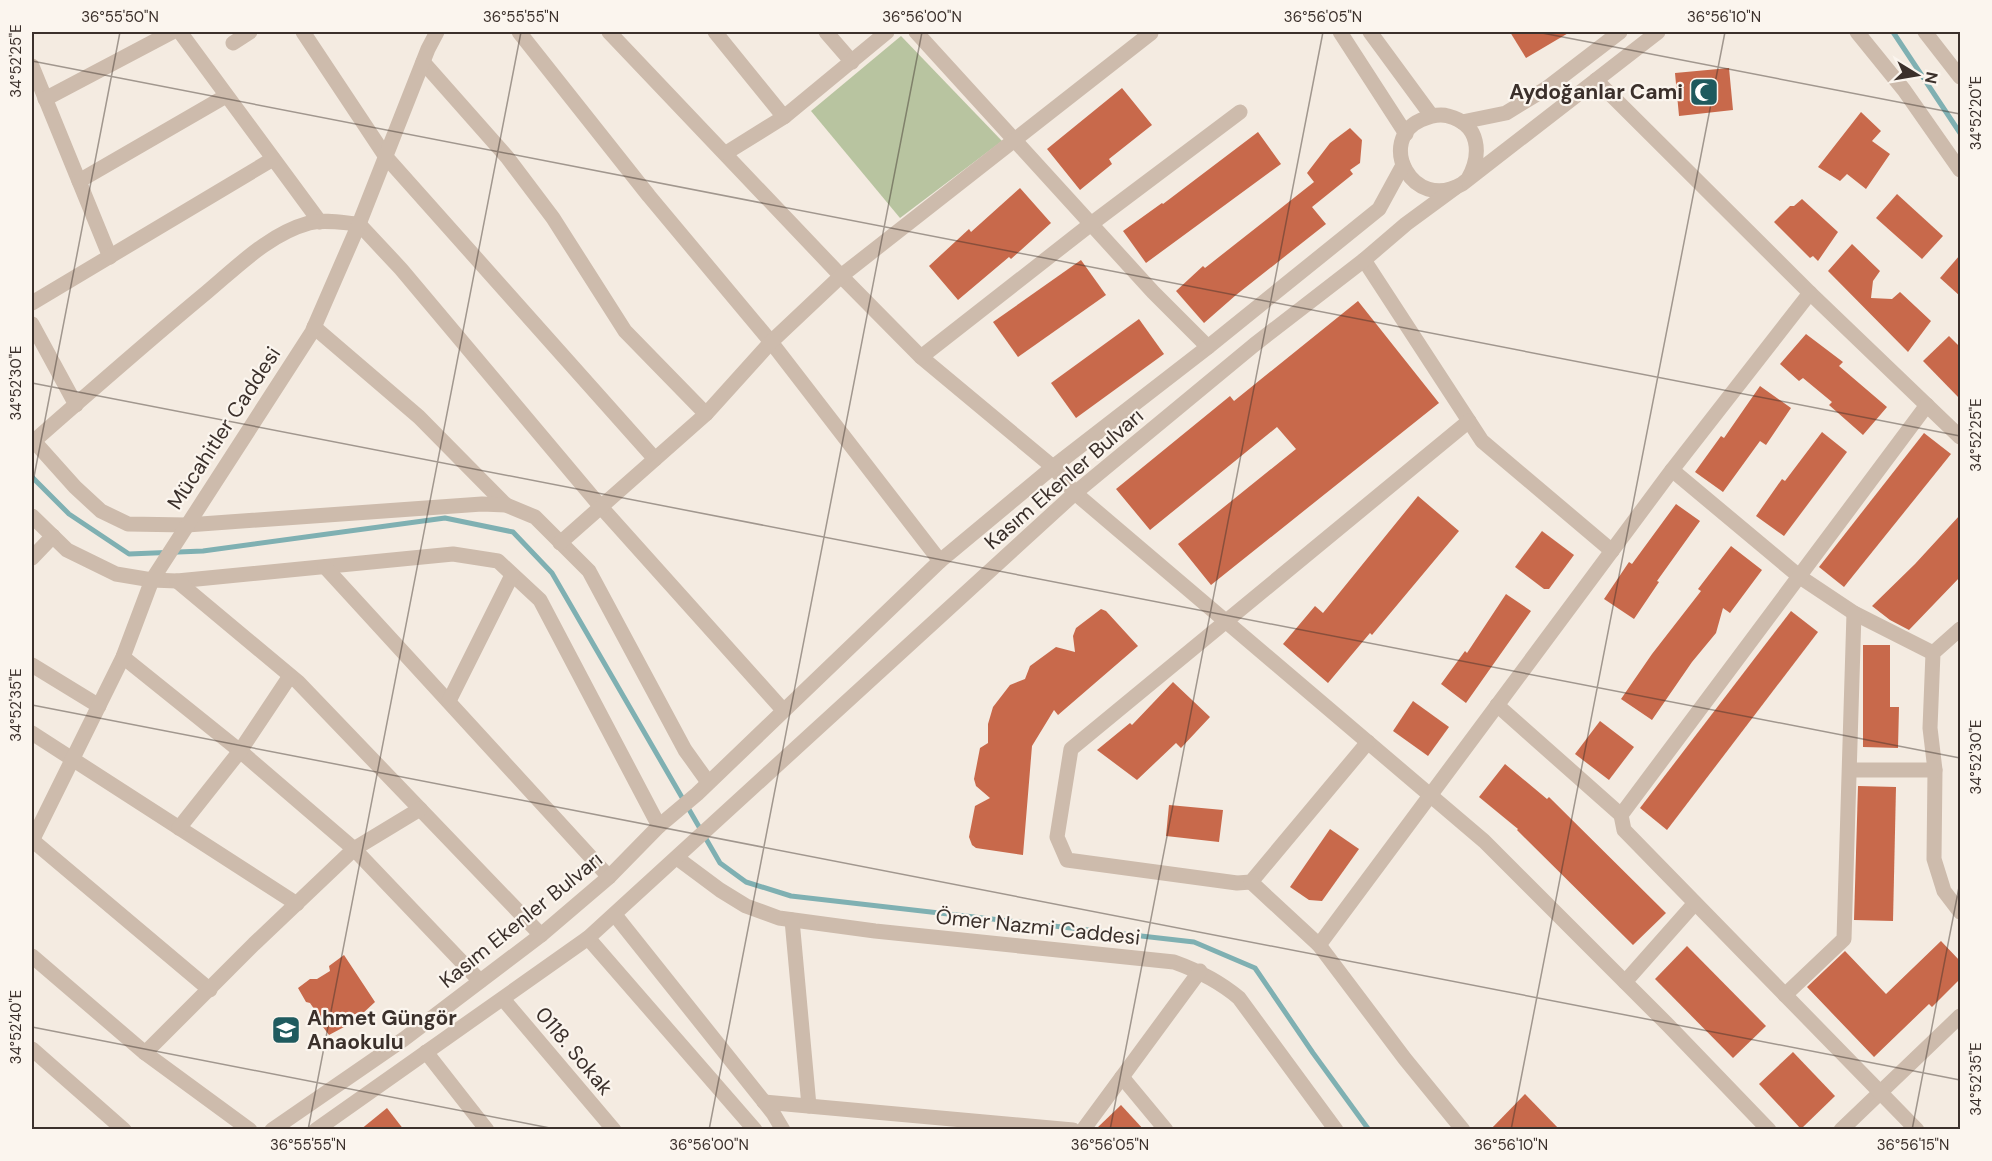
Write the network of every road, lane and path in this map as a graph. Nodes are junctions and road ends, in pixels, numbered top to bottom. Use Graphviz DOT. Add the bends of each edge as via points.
graph roads {
  1 [pos="172,32"];
  2 [pos="180,32"];
  3 [pos="250,32"];
  4 [pos="303,32"];
  5 [pos="437,32"];
  6 [pos="519,32"];
  7 [pos="609,32"];
  8 [pos="715,32"];
  9 [pos="826,32"];
  10 [pos="887,32"];
  11 [pos="916,32"];
  12 [pos="1340,32"];
  13 [pos="1370,32"];
  14 [pos="1620,32"];
  15 [pos="1658,32"];
  16 [pos="1857,32"];
  17 [pos="1925,32"];
  18 [pos="1151,33"];
  19 [pos="233,43"];
  20 [pos="423,62"];
  21 [pos="852,62"];
  22 [pos="32,66"];
  23 [pos="1960,77"];
  24 [pos="1596,80"];
  25 [pos="226,96"];
  26 [pos="45,99"];
  27 [pos="1240,112"];
  28 [pos="1431,115"];
  29 [pos="784,117"];
  30 [pos="1462,122"];
  31 [pos="1406,134"];
  32 [pos="1015,140"];
  33 [pos="726,153"];
  34 [pos="386,157"];
  35 [pos="273,159"];
  36 [pos="1402,165"];
  37 [pos="1960,170"];
  38 [pos="1468,179"];
  39 [pos="79,181"];
  40 [pos="1455,188"];
  41 [pos="320,222"];
  42 [pos="359,224"];
  43 [pos="1091,224"];
  44 [pos="110,257"];
  45 [pos="1365,260"];
  46 [pos="841,276"];
  47 [pos="1810,293"];
  48 [pos="32,303"];
  49 [pos="32,324"];
  50 [pos="314,327"];
  51 [pos="771,342"];
  52 [pos="1208,347"];
  53 [pos="921,357"];
  54 [pos="76,405"];
  55 [pos="1927,405"];
  56 [pos="706,414"];
  57 [pos="1469,421"];
  58 [pos="1960,437"];
  59 [pos="33,440"];
  60 [pos="655,459"];
  61 [pos="1053,467"];
  62 [pos="1672,470"];
  63 [pos="1075,493"];
  64 [pos="506,505"];
  65 [pos="601,507"];
  66 [pos="32,516"];
  67 [pos="187,525"];
  68 [pos="52,536"];
  69 [pos="560,543"];
  70 [pos="1612,551"];
  71 [pos="32,558"];
  72 [pos="940,561"];
  73 [pos="325,567"];
  74 [pos="512,575"];
  75 [pos="1800,576"];
  76 [pos="152,580"];
  77 [pos="177,580"];
  78 [pos="1854,613"];
  79 [pos="1227,621"];
  80 [pos="1960,629"];
  81 [pos="1933,653"];
  82 [pos="123,657"];
  83 [pos="32,665"];
  84 [pos="291,676"];
  85 [pos="449,701"];
  86 [pos="1497,705"];
  87 [pos="99,706"];
  88 [pos="783,710"];
  89 [pos="32,733"];
  90 [pos="1368,742"];
  91 [pos="240,751"];
  92 [pos="72,759"];
  93 [pos="1850,770"];
  94 [pos="1935,770"];
  95 [pos="708,782"];
  96 [pos="1429,795"];
  97 [pos="420,809"];
  98 [pos="1621,815"];
  99 [pos="665,821"];
  100 [pos="179,828"];
  101 [pos="32,841"];
  102 [pos="354,849"];
  103 [pos="680,855"];
  104 [pos="609,877"];
  105 [pos="1251,882"];
  106 [pos="1695,903"];
  107 [pos="297,904"];
  108 [pos="1960,912"];
  109 [pos="615,915"];
  110 [pos="792,920"];
  111 [pos="541,935"];
  112 [pos="588,938"];
  113 [pos="1319,945"];
  114 [pos="32,957"];
  115 [pos="1200,971"];
  116 [pos="480,981"];
  117 [pos="1625,982"];
  118 [pos="210,990"];
  119 [pos="1785,995"];
  120 [pos="503,999"];
  121 [pos="1960,1016"];
  122 [pos="32,1049"];
  123 [pos="426,1052"];
  124 [pos="145,1053"];
  125 [pos="1122,1077"];
  126 [pos="1880,1093"];
  127 [pos="764,1101"];
  128 [pos="809,1106"];
  129 [pos="753,1129"];
  130 [pos="124,1130"];
  131 [pos="250,1130"];
  132 [pos="272,1130"];
  133 [pos="316,1130"];
  134 [pos="488,1130"];
  135 [pos="614,1130"];
  136 [pos="783,1130"];
  137 [pos="1074,1130"];
  138 [pos="1083,1130"];
  139 [pos="1166,1130"];
  140 [pos="1336,1130"];
  141 [pos="1463,1130"];
  142 [pos="1769,1130"];
  143 [pos="1841,1130"];
  144 [pos="1917,1130"];
  1 -- 26 [label="street"];
  2 -- 25 [label="street"];
  3 -- 19 [label="street"];
  4 -- 34 [label="street"];
  5 -- 20 [label="street, Mücahitler Caddesi"];
  6 -- 51 [label="street"];
  7 -- 33 [label="street"];
  8 -- 29 [label="street"];
  9 -- 21 [label="street"];
  10 -- 21 [label="street"];
  11 -- 32 [label="street"];
  12 -- 31 [label="street"];
  13 -- 28 [label="street"];
  14 -- 30 [label="street" via="1547,88 1506,113"];
  15 -- 24 [label="street"];
  16 -- 37 [label="street"];
  17 -- 23 [label="street"];
  18 -- 32 [label="street"];
  20 -- 34 [label="street, Mücahitler Caddesi"];
  20 -- 56 [label="street" via="507,157 546,209 625,331"];
  21 -- 29 [label="street"];
  22 -- 26 [label="street"];
  24 -- 38 [label="street"];
  24 -- 47 [label="street"];
  25 -- 35 [label="street"];
  25 -- 39 [label="street"];
  26 -- 39 [label="street"];
  27 -- 43 [label="street"];
  28 -- 30 [label="street" via="1447,115"];
  28 -- 31 [label="street" via="1416,122"];
  29 -- 33 [label="street"];
  30 -- 38 [label="street" via="1473,134 1478,149 1476,165"];
  31 -- 36 [label="street" via="1401,149"];
  32 -- 43 [label="street"];
  32 -- 46 [label="street"];
  33 -- 46 [label="street"];
  34 -- 42 [label="street, Mücahitler Caddesi"];
  34 -- 60 [label="street"];
  35 -- 41 [label="street"];
  35 -- 44 [label="street"];
  36 -- 40 [label="street" via="1424,189 1440,192"];
  36 -- 52 [label="street, Kasım Ekenler Bulvarı" via="1379,209"];
  38 -- 40 [label="street"];
  39 -- 44 [label="street"];
  40 -- 45 [label="street, Kasım Ekenler Bulvarı"];
  41 -- 42 [label="street"];
  41 -- 54 [label="street" via="284,233 263,246"];
  42 -- 50 [label="street, Mücahitler Caddesi"];
  42 -- 65 [label="street"];
  43 -- 52 [label="street"];
  43 -- 53 [label="street"];
  44 -- 48 [label="street"];
  45 -- 57 [label="street"];
  45 -- 63 [label="street, Kasım Ekenler Bulvarı" via="1254,345"];
  46 -- 51 [label="street"];
  46 -- 53 [label="street"];
  47 -- 55 [label="street"];
  47 -- 62 [label="street"];
  49 -- 54 [label="street"];
  50 -- 64 [label="street" via="419,417"];
  50 -- 67 [label="street, Mücahitler Caddesi"];
  51 -- 56 [label="street"];
  51 -- 72 [label="street"];
  52 -- 61 [label="street, Kasım Ekenler Bulvarı"];
  53 -- 61 [label="street"];
  54 -- 59 [label="street"];
  55 -- 58 [label="street"];
  55 -- 75 [label="street"];
  56 -- 60 [label="street"];
  57 -- 70 [label="street" via="1482,441"];
  57 -- 79 [label="street"];
  59 -- 67 [label="street" via="101,511 128,524"];
  60 -- 65 [label="street"];
  61 -- 63 [label="street"];
  61 -- 72 [label="street, Kasım Ekenler Bulvarı"];
  62 -- 70 [label="street"];
  62 -- 75 [label="street"];
  63 -- 79 [label="street"];
  63 -- 103 [label="street, Kasım Ekenler Bulvarı"];
  64 -- 67 [label="street"];
  64 -- 69 [label="street" via="535,517"];
  65 -- 69 [label="street"];
  65 -- 88 [label="street"];
  66 -- 68 [label="street"];
  67 -- 76 [label="street, Mücahitler Caddesi"];
  68 -- 71 [label="street"];
  68 -- 76 [label="street" via="67,550 116,574"];
  69 -- 95 [label="street" via="589,571 685,750"];
  70 -- 86 [label="street"];
  72 -- 88 [label="street, Kasım Ekenler Bulvarı"];
  73 -- 74 [label="street" via="453,554 498,561"];
  73 -- 77 [label="street"];
  73 -- 85 [label="street"];
  74 -- 85 [label="street"];
  74 -- 99 [label="street" via="540,600"];
  75 -- 78 [label="street"];
  75 -- 98 [label="street"];
  76 -- 77 [label="street"];
  76 -- 82 [label="street, Mücahitler Caddesi"];
  77 -- 84 [label="street"];
  78 -- 81 [label="street"];
  78 -- 93 [label="street"];
  79 -- 90 [label="street"];
  79 -- 105 [label="street" via="1071,749 1057,837 1067,860"];
  80 -- 81 [label="street"];
  81 -- 94 [label="street" via="1930,728"];
  82 -- 87 [label="street, Mücahitler Caddesi"];
  82 -- 91 [label="street"];
  83 -- 87 [label="street"];
  84 -- 91 [label="street"];
  84 -- 97 [label="street"];
  85 -- 104 [label="street"];
  86 -- 96 [label="street"];
  86 -- 98 [label="street"];
  87 -- 92 [label="street, Mücahitler Caddesi"];
  88 -- 95 [label="street, Kasım Ekenler Bulvarı"];
  89 -- 92 [label="street"];
  90 -- 96 [label="street"];
  90 -- 105 [label="street"];
  91 -- 100 [label="street"];
  91 -- 102 [label="street"];
  92 -- 100 [label="street"];
  92 -- 101 [label="street, Mücahitler Caddesi"];
  93 -- 94 [label="street"];
  93 -- 119 [label="street" via="1844,939"];
  94 -- 108 [label="street" via="1934,859 1944,891"];
  95 -- 99 [label="street, Kasım Ekenler Bulvarı"];
  96 -- 113 [label="street"];
  96 -- 117 [label="street" via="1484,841"];
  97 -- 102 [label="street"];
  97 -- 111 [label="street"];
  98 -- 106 [label="street" via="1624,830"];
  99 -- 104 [label="street, Kasım Ekenler Bulvarı"];
  100 -- 107 [label="street"];
  101 -- 118 [label="street"];
  102 -- 107 [label="street"];
  102 -- 116 [label="street"];
  103 -- 109 [label="street"];
  103 -- 110 [label="street, Ömer Nazmi Caddesi" via="720,890 746,906"];
  104 -- 111 [label="street, Kasım Ekenler Bulvarı"];
  105 -- 113 [label="street"];
  106 -- 117 [label="street"];
  106 -- 119 [label="street"];
  107 -- 118 [label="street"];
  109 -- 112 [label="street"];
  109 -- 127 [label="street"];
  110 -- 115 [label="street, Ömer Nazmi Caddesi" via="1174,962"];
  110 -- 128 [label="street"];
  111 -- 116 [label="street, Kasım Ekenler Bulvarı"];
  112 -- 120 [label="street"];
  112 -- 129 [label="street"];
  113 -- 141 [label="street"];
  114 -- 124 [label="street"];
  115 -- 125 [label="street"];
  115 -- 140 [label="street, Ömer Nazmi Caddesi" via="1239,998"];
  116 -- 132 [label="street, Kasım Ekenler Bulvarı"];
  117 -- 142 [label="street"];
  118 -- 124 [label="street"];
  119 -- 126 [label="street"];
  120 -- 123 [label="street"];
  120 -- 135 [label="street, 0118. Sokak"];
  121 -- 126 [label="street"];
  122 -- 130 [label="street"];
  123 -- 133 [label="street"];
  123 -- 134 [label="street"];
  124 -- 131 [label="street"];
  125 -- 138 [label="street"];
  125 -- 139 [label="street"];
  126 -- 143 [label="street"];
  126 -- 144 [label="street"];
  127 -- 128 [label="street"];
  127 -- 136 [label="street"];
  128 -- 137 [label="street"];
}
